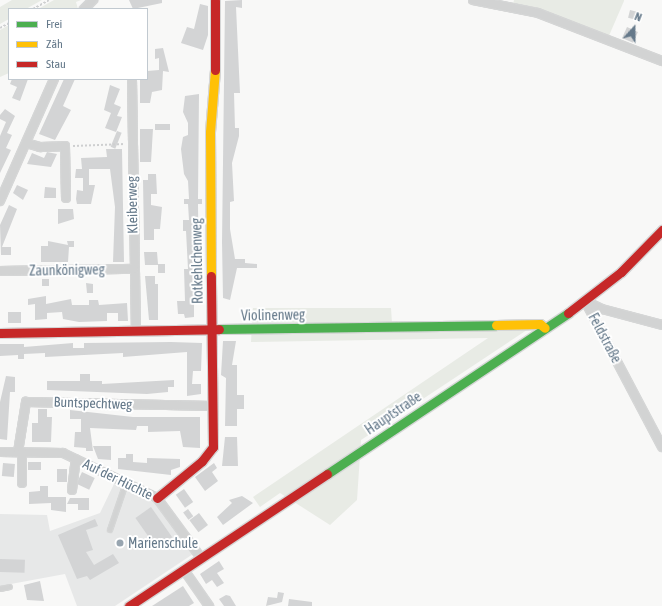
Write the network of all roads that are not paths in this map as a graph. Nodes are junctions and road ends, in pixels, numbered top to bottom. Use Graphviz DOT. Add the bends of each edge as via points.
graph roads {
  1 [pos="93,0"];
  2 [pos="215,0"];
  3 [pos="473,0"];
  4 [pos="85,8"];
  5 [pos="662,60"];
  6 [pos="54,80"];
  7 [pos="132,80"];
  8 [pos="26,143"];
  9 [pos="66,198"];
  10 [pos="0,201"];
  11 [pos="662,230"];
  12 [pos="134,269"];
  13 [pos="0,271"];
  14 [pos="585,301"];
  15 [pos="662,325"];
  16 [pos="545,328"];
  17 [pos="212,330"];
  18 [pos="136,331"];
  19 [pos="0,333"];
  20 [pos="212,406"];
  21 [pos="662,447"];
  22 [pos="0,452"];
  23 [pos="20,452"];
  24 [pos="76,459"];
  25 [pos="22,483"];
  26 [pos="126,483"];
  27 [pos="72,490"];
  28 [pos="157,498"];
  29 [pos="110,530"];
  30 [pos="201,558"];
  31 [pos="184,570"];
  32 [pos="10,587"];
  33 [pos="0,589"];
  34 [pos="129,606"];
  35 [pos="209,606"];
  1 -- 4 [label="street"];
  2 -- 17 [label="street, Rotkehlchenweg" via="216,80 210,132"];
  3 -- 5 [label="street" via="533,12"];
  6 -- 8 [label="street"];
  7 -- 12 [label="street, Kleiberweg"];
  8 -- 9 [label="street" via="40,147 65,146"];
  8 -- 10 [label="street"];
  11 -- 14 [label="street, Hauptstraße" via="621,272"];
  12 -- 13 [label="street, Zaunkönigweg"];
  12 -- 18 [label="street, Kleiberweg"];
  14 -- 15 [label="street, Feldstraße" via="602,309"];
  14 -- 16 [label="street, Hauptstraße"];
  14 -- 21 [label="street, Feldstraße"];
  16 -- 17 [label="street, Violinenweg" via="540,324"];
  16 -- 30 [label="street, Hauptstraße"];
  17 -- 18 [label="street, Violinenweg"];
  17 -- 20 [label="street, Rotkehlchenweg"];
  18 -- 19 [label="street, Violinenweg"];
  20 -- 23 [label="street, Buntspechtweg" via="26,402 19,426"];
  20 -- 28 [label="street, Rotkehlchenweg" via="212,446 202,461"];
  22 -- 23 [label="street, Auf der Hüchte"];
  23 -- 24 [label="street, Auf der Hüchte" via="63,453"];
  23 -- 25 [label="street"];
  24 -- 26 [label="street, Auf der Hüchte"];
  24 -- 27 [label="street, Auf der Hüchte"];
  26 -- 28 [label="street, Auf der Hüchte"];
  26 -- 29 [label="lane"];
  28 -- 30 [label="street, Auf der Hüchte"];
  30 -- 31 [label="street, Hauptstraße"];
  31 -- 34 [label="street, Hauptstraße"];
  31 -- 35 [label="street"];
  32 -- 33 [label="lane"];
}
